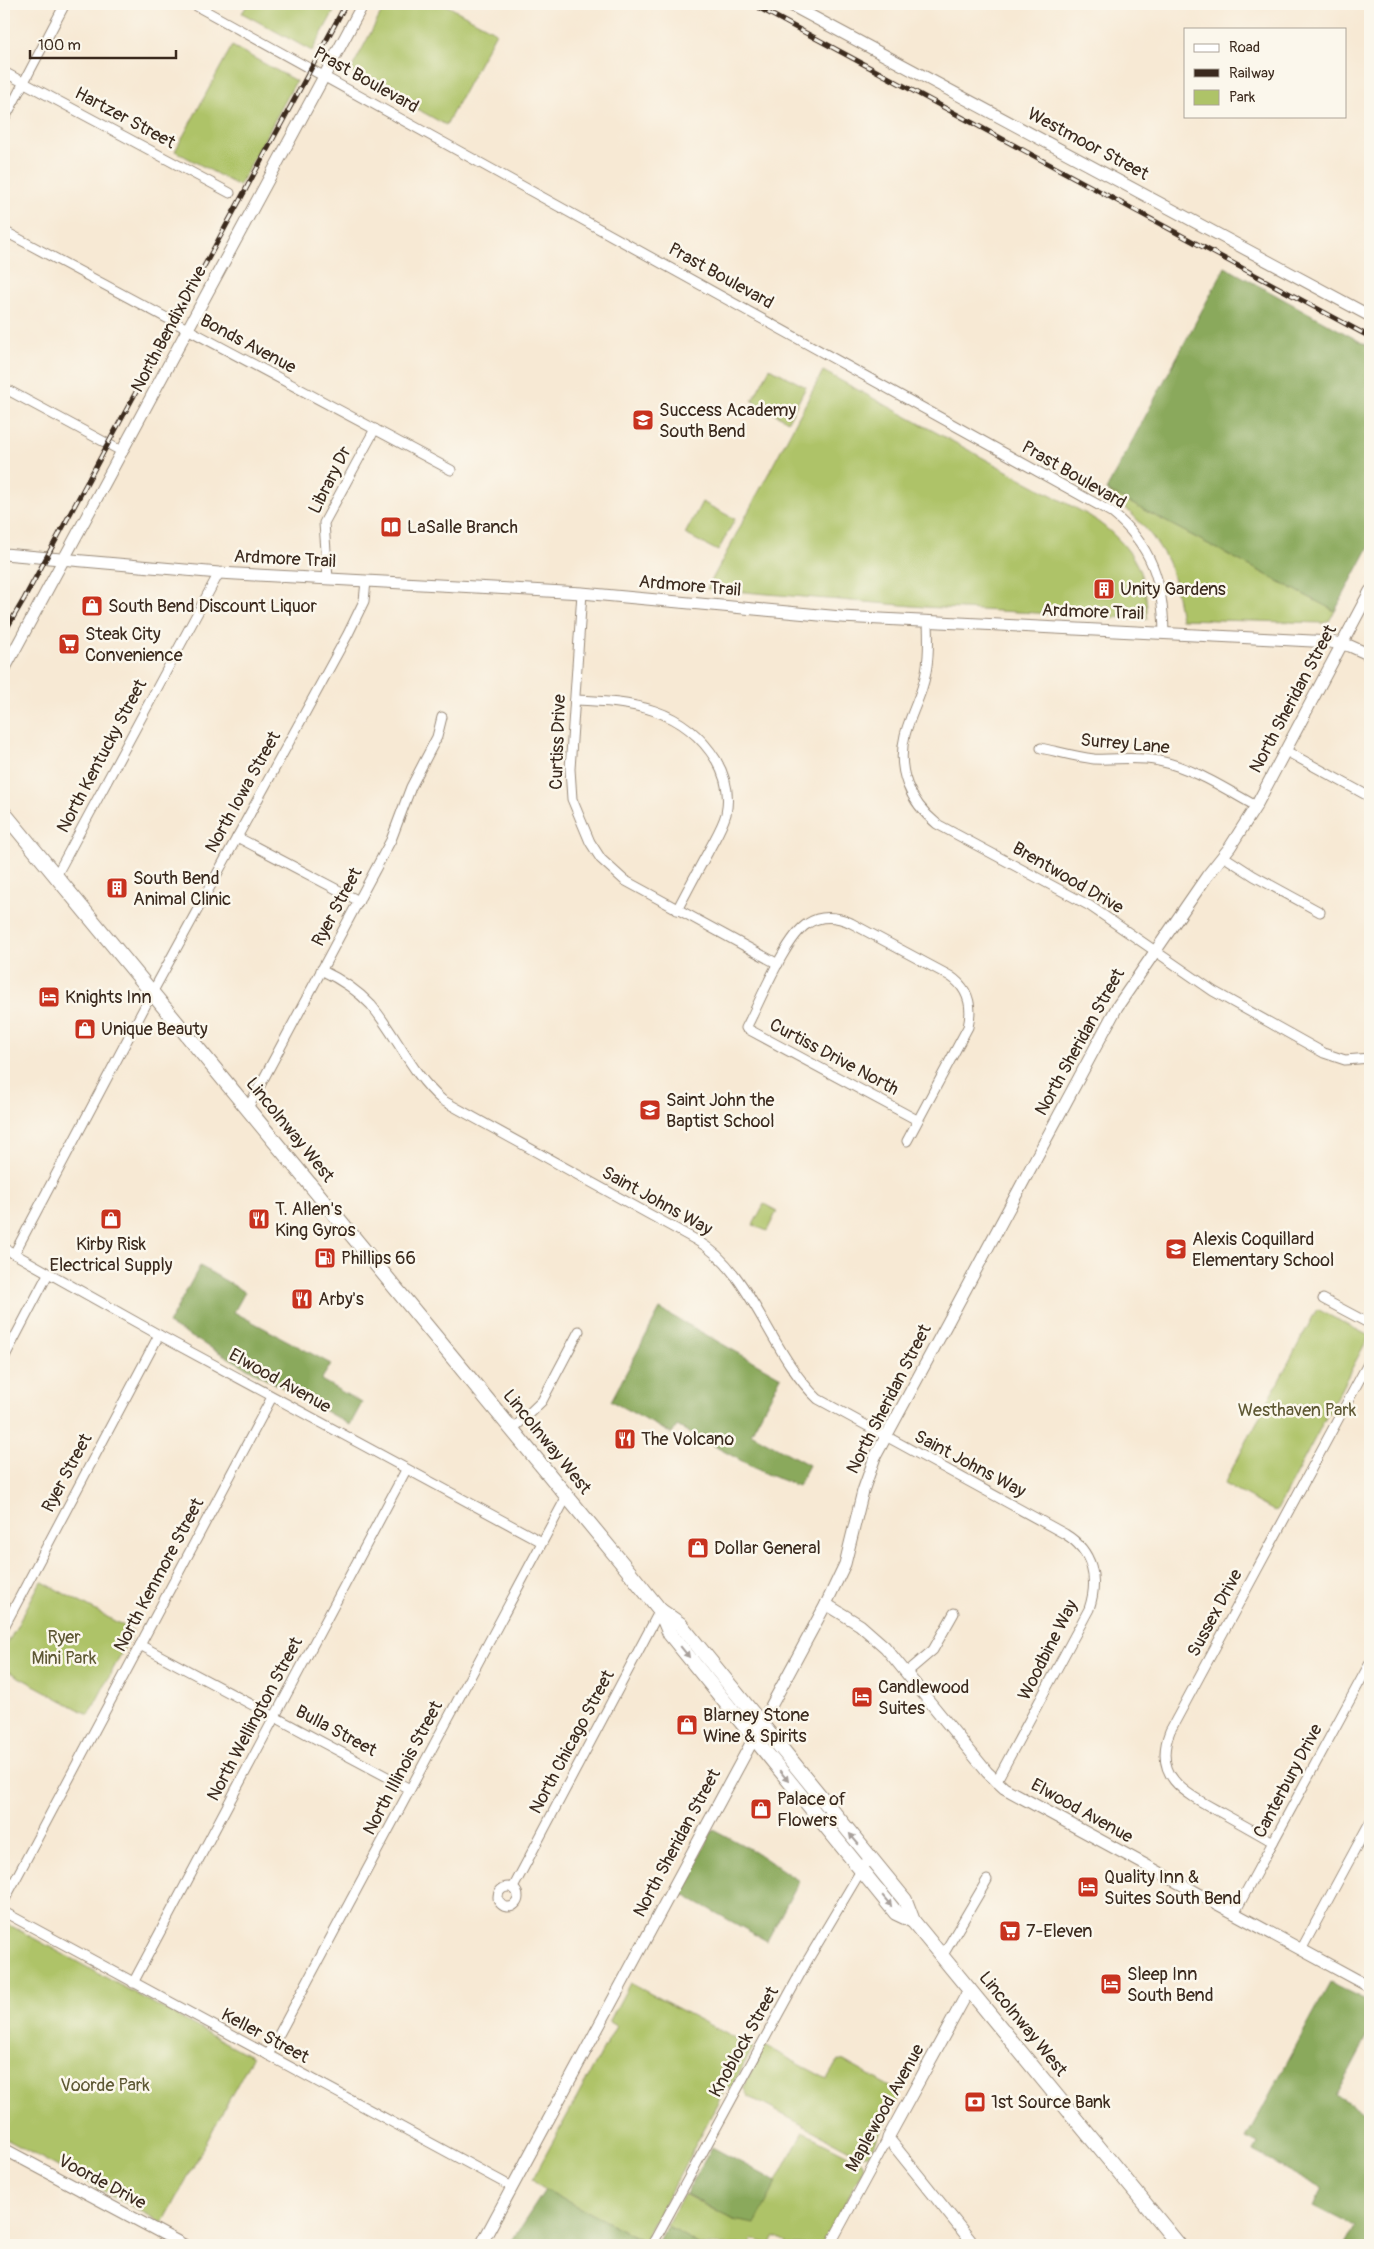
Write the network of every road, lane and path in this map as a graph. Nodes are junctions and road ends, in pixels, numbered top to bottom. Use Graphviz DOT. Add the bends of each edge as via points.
graph roads {
  1 [pos="65,4"];
  2 [pos="193,4"];
  3 [pos="363,4"];
  4 [pos="790,4"];
  5 [pos="4,72"];
  6 [pos="325,76"];
  7 [pos="24,83"];
  8 [pos="4,120"];
  9 [pos="230,193"];
  10 [pos="4,231"];
  11 [pos="1370,316"];
  12 [pos="188,330"];
  13 [pos="4,388"];
  14 [pos="375,428"];
  15 [pos="123,452"];
  16 [pos="451,470"];
  17 [pos="4,554"];
  18 [pos="64,560"];
  19 [pos="219,573"];
  20 [pos="328,579"];
  21 [pos="366,581"];
  22 [pos="1370,590"];
  23 [pos="582,593"];
  24 [pos="928,623"];
  25 [pos="1164,633"];
  26 [pos="1342,643"];
  27 [pos="1370,655"];
  28 [pos="4,670"];
  29 [pos="575,700"];
  30 [pos="442,717"];
  31 [pos="1041,748"];
  32 [pos="1286,751"];
  33 [pos="1370,797"];
  34 [pos="1256,806"];
  35 [pos="4,813"];
  36 [pos="237,837"];
  37 [pos="1223,856"];
  38 [pos="56,876"];
  39 [pos="359,901"];
  40 [pos="677,910"];
  41 [pos="1320,912"];
  42 [pos="1154,950"];
  43 [pos="778,964"];
  44 [pos="321,970"];
  45 [pos="152,993"];
  46 [pos="1370,1058"];
  47 [pos="248,1108"];
  48 [pos="917,1120"];
  49 [pos="907,1141"];
  50 [pos="4,1248"];
  51 [pos="14,1254"];
  52 [pos="48,1274"];
  53 [pos="1323,1299"];
  54 [pos="1370,1324"];
  55 [pos="579,1330"];
  56 [pos="158,1335"];
  57 [pos="4,1358"];
  58 [pos="1370,1360"];
  59 [pos="272,1397"];
  60 [pos="512,1430"];
  61 [pos="886,1437"];
  62 [pos="406,1470"];
  63 [pos="566,1496"];
  64 [pos="1065,1534"];
  65 [pos="542,1542"];
  66 [pos="826,1604"];
  67 [pos="660,1610"];
  68 [pos="954,1613"];
  69 [pos="4,1627"];
  70 [pos="140,1645"];
  71 [pos="1370,1663"];
  72 [pos="906,1673"];
  73 [pos="275,1717"];
  74 [pos="760,1723"];
  75 [pos="753,1738"];
  76 [pos="996,1782"];
  77 [pos="410,1789"];
  78 [pos="1370,1822"];
  79 [pos="1274,1842"];
  80 [pos="869,1857"];
  81 [pos="862,1871"];
  82 [pos="987,1880"];
  83 [pos="513,1888"];
  84 [pos="4,1901"];
  85 [pos="4,1912"];
  86 [pos="1234,1914"];
  87 [pos="913,1921"];
  88 [pos="1301,1950"];
  89 [pos="943,1955"];
  90 [pos="134,1983"];
  91 [pos="1370,1987"];
  92 [pos="970,1988"];
  93 [pos="268,2055"];
  94 [pos="888,2138"];
  95 [pos="4,2149"];
  96 [pos="512,2187"];
  97 [pos="184,2245"];
  98 [pos="481,2245"];
  99 [pos="652,2245"];
  100 [pos="830,2245"];
  101 [pos="974,2245"];
  102 [pos="1178,2245"];
  1 -- 7 [label="street"];
  2 -- 6 [label="street, Prast Boulevard"];
  3 -- 6 [label="street, North Bendix Drive"];
  4 -- 11 [label="street, Westmoor Street"];
  5 -- 7 [label="street, Hartzer Street"];
  6 -- 12 [label="street, North Bendix Drive"];
  6 -- 25 [label="street, Prast Boulevard" via="1111,512 1139,541 1154,568 1162,595"];
  7 -- 8 [label="street"];
  7 -- 9 [label="street, Hartzer Street"];
  10 -- 12 [label="street, Bonds Avenue"];
  12 -- 14 [label="street, Bonds Avenue"];
  12 -- 15 [label="street, North Bendix Drive"];
  13 -- 15 [label="street"];
  14 -- 16 [label="street, Bonds Avenue"];
  14 -- 20 [label="street, Library Dr" via="324,523"];
  15 -- 18 [label="street, North Bendix Drive"];
  17 -- 18 [label="street, Ardmore Trail"];
  18 -- 19 [label="street, Ardmore Trail"];
  18 -- 28 [label="street, North Bendix Drive"];
  19 -- 20 [label="street, Ardmore Trail"];
  19 -- 38 [label="street, North Kentucky Street"];
  20 -- 21 [label="street, Ardmore Trail"];
  21 -- 23 [label="street, Ardmore Trail"];
  21 -- 36 [label="street, North Iowa Street" via="364,601 348,634"];
  22 -- 26 [label="street, North Sheridan Street"];
  23 -- 24 [label="street, Ardmore Trail"];
  23 -- 29 [label="street, Curtiss Drive"];
  24 -- 25 [label="street, Ardmore Trail"];
  24 -- 42 [label="street, Brentwood Drive" via="926,675 905,735 902,760 905,779 917,805 938,824 1090,906"];
  25 -- 26 [label="street, Ardmore Trail"];
  26 -- 27 [label="street, Ardmore Trail"];
  26 -- 32 [label="street, North Sheridan Street"];
  29 -- 40 [label="street, Curtiss Drive" via="570,769 572,799 590,842 601,859 624,880"];
  29 -- 40 [label="street" via="633,704 664,714 688,727 721,769 728,792 725,816"];
  30 -- 39 [label="street, Ryer Street" via="437,737 411,786 391,840"];
  31 -- 34 [label="street, Surrey Lane" via="1095,759 1142,758 1174,764"];
  32 -- 33 [label="street"];
  32 -- 34 [label="street, North Sheridan Street"];
  34 -- 37 [label="street, North Sheridan Street"];
  35 -- 38 [label="main road, Lincolnway West"];
  36 -- 39 [label="street"];
  36 -- 45 [label="street, North Iowa Street"];
  37 -- 41 [label="street"];
  37 -- 42 [label="street, North Sheridan Street"];
  38 -- 45 [label="main road, Lincolnway West"];
  39 -- 44 [label="street, Ryer Street"];
  40 -- 43 [label="street, Curtiss Drive"];
  42 -- 46 [label="street, Brentwood Drive" via="1214,991 1324,1053 1345,1060"];
  42 -- 61 [label="street, North Sheridan Street" via="1117,1007"];
  43 -- 48 [label="street, Curtiss Drive North" via="746,1028"];
  43 -- 48 [label="street" via="801,928 816,919 835,918 851,923 959,983 969,999 968,1027"];
  44 -- 47 [label="street, Ryer Street"];
  44 -- 61 [label="street, Saint Johns Way" via="352,988 371,1005 419,1078 442,1100 715,1253 734,1274 801,1382 830,1407"];
  45 -- 47 [label="main road, Lincolnway West"];
  45 -- 51 [label="street, North Iowa Street"];
  47 -- 60 [label="main road, Lincolnway West"];
  48 -- 49 [label="street"];
  50 -- 51 [label="street, Elwood Avenue"];
  51 -- 52 [label="street, Elwood Avenue"];
  52 -- 56 [label="street, Elwood Avenue"];
  52 -- 57 [label="street"];
  53 -- 54 [label="street"];
  55 -- 60 [label="street" via="542,1401"];
  56 -- 59 [label="street, Elwood Avenue"];
  56 -- 69 [label="street, Ryer Street"];
  58 -- 79 [label="street, Sussex Drive" via="1168,1737 1165,1760 1176,1784 1189,1795"];
  59 -- 62 [label="street, Elwood Avenue"];
  59 -- 70 [label="street, North Kenmore Street"];
  60 -- 63 [label="main road, Lincolnway West"];
  61 -- 64 [label="street, Saint Johns Way"];
  61 -- 66 [label="street, North Sheridan Street" via="869,1473 845,1564"];
  62 -- 65 [label="street, Elwood Avenue"];
  62 -- 73 [label="street, North Wellington Street"];
  63 -- 65 [label="street, North Illinois Street"];
  63 -- 67 [label="main road, Lincolnway West"];
  64 -- 76 [label="street, Woodbine Way" via="1081,1546 1091,1563 1093,1598"];
  65 -- 77 [label="street, North Illinois Street"];
  66 -- 72 [label="street, Elwood Avenue" via="873,1635"];
  66 -- 74 [label="street, North Sheridan Street"];
  67 -- 74 [label="main road, Lincolnway West" via="680,1624"];
  67 -- 75 [label="main road, Lincolnway West, one-way" via="670,1634"];
  67 -- 83 [label="street, North Chicago Street"];
  68 -- 72 [label="street" via="933,1650"];
  70 -- 73 [label="street, Bulla Street"];
  70 -- 84 [label="street, North Kenmore Street"];
  71 -- 79 [label="street, Canterbury Drive"];
  72 -- 76 [label="street, Elwood Avenue"];
  73 -- 77 [label="street, Bulla Street"];
  73 -- 90 [label="street, North Wellington Street"];
  74 -- 75 [label="street, North Sheridan Street"];
  80 -- 74 [label="main road, Lincolnway West, one-way"];
  75 -- 81 [label="main road, Lincolnway West, one-way"];
  75 -- 96 [label="street, North Sheridan Street"];
  76 -- 86 [label="street, Elwood Avenue"];
  77 -- 93 [label="street, North Illinois Street"];
  78 -- 88 [label="street"];
  79 -- 86 [label="street, Canterbury Drive"];
  80 -- 81 [label="street, Knoblock Street"];
  80 -- 87 [label="main road, Lincolnway West" via="905,1900"];
  81 -- 87 [label="main road, Lincolnway West, one-way" via="896,1912"];
  81 -- 99 [label="street, Knoblock Street" via="806,1963"];
  82 -- 89 [label="street"];
  85 -- 90 [label="street, Keller Street"];
  86 -- 88 [label="street, Elwood Avenue"];
  87 -- 89 [label="main road, Lincolnway West"];
  88 -- 91 [label="street, Elwood Avenue"];
  89 -- 92 [label="main road, Lincolnway West"];
  90 -- 93 [label="street, Keller Street"];
  92 -- 94 [label="street, Maplewood Avenue"];
  92 -- 102 [label="main road, Lincolnway West"];
  93 -- 96 [label="street, Keller Street"];
  94 -- 100 [label="street, Maplewood Avenue"];
  94 -- 101 [label="street"];
  95 -- 97 [label="street, Voorde Drive"];
  96 -- 98 [label="street, North Sheridan Street"];
}
